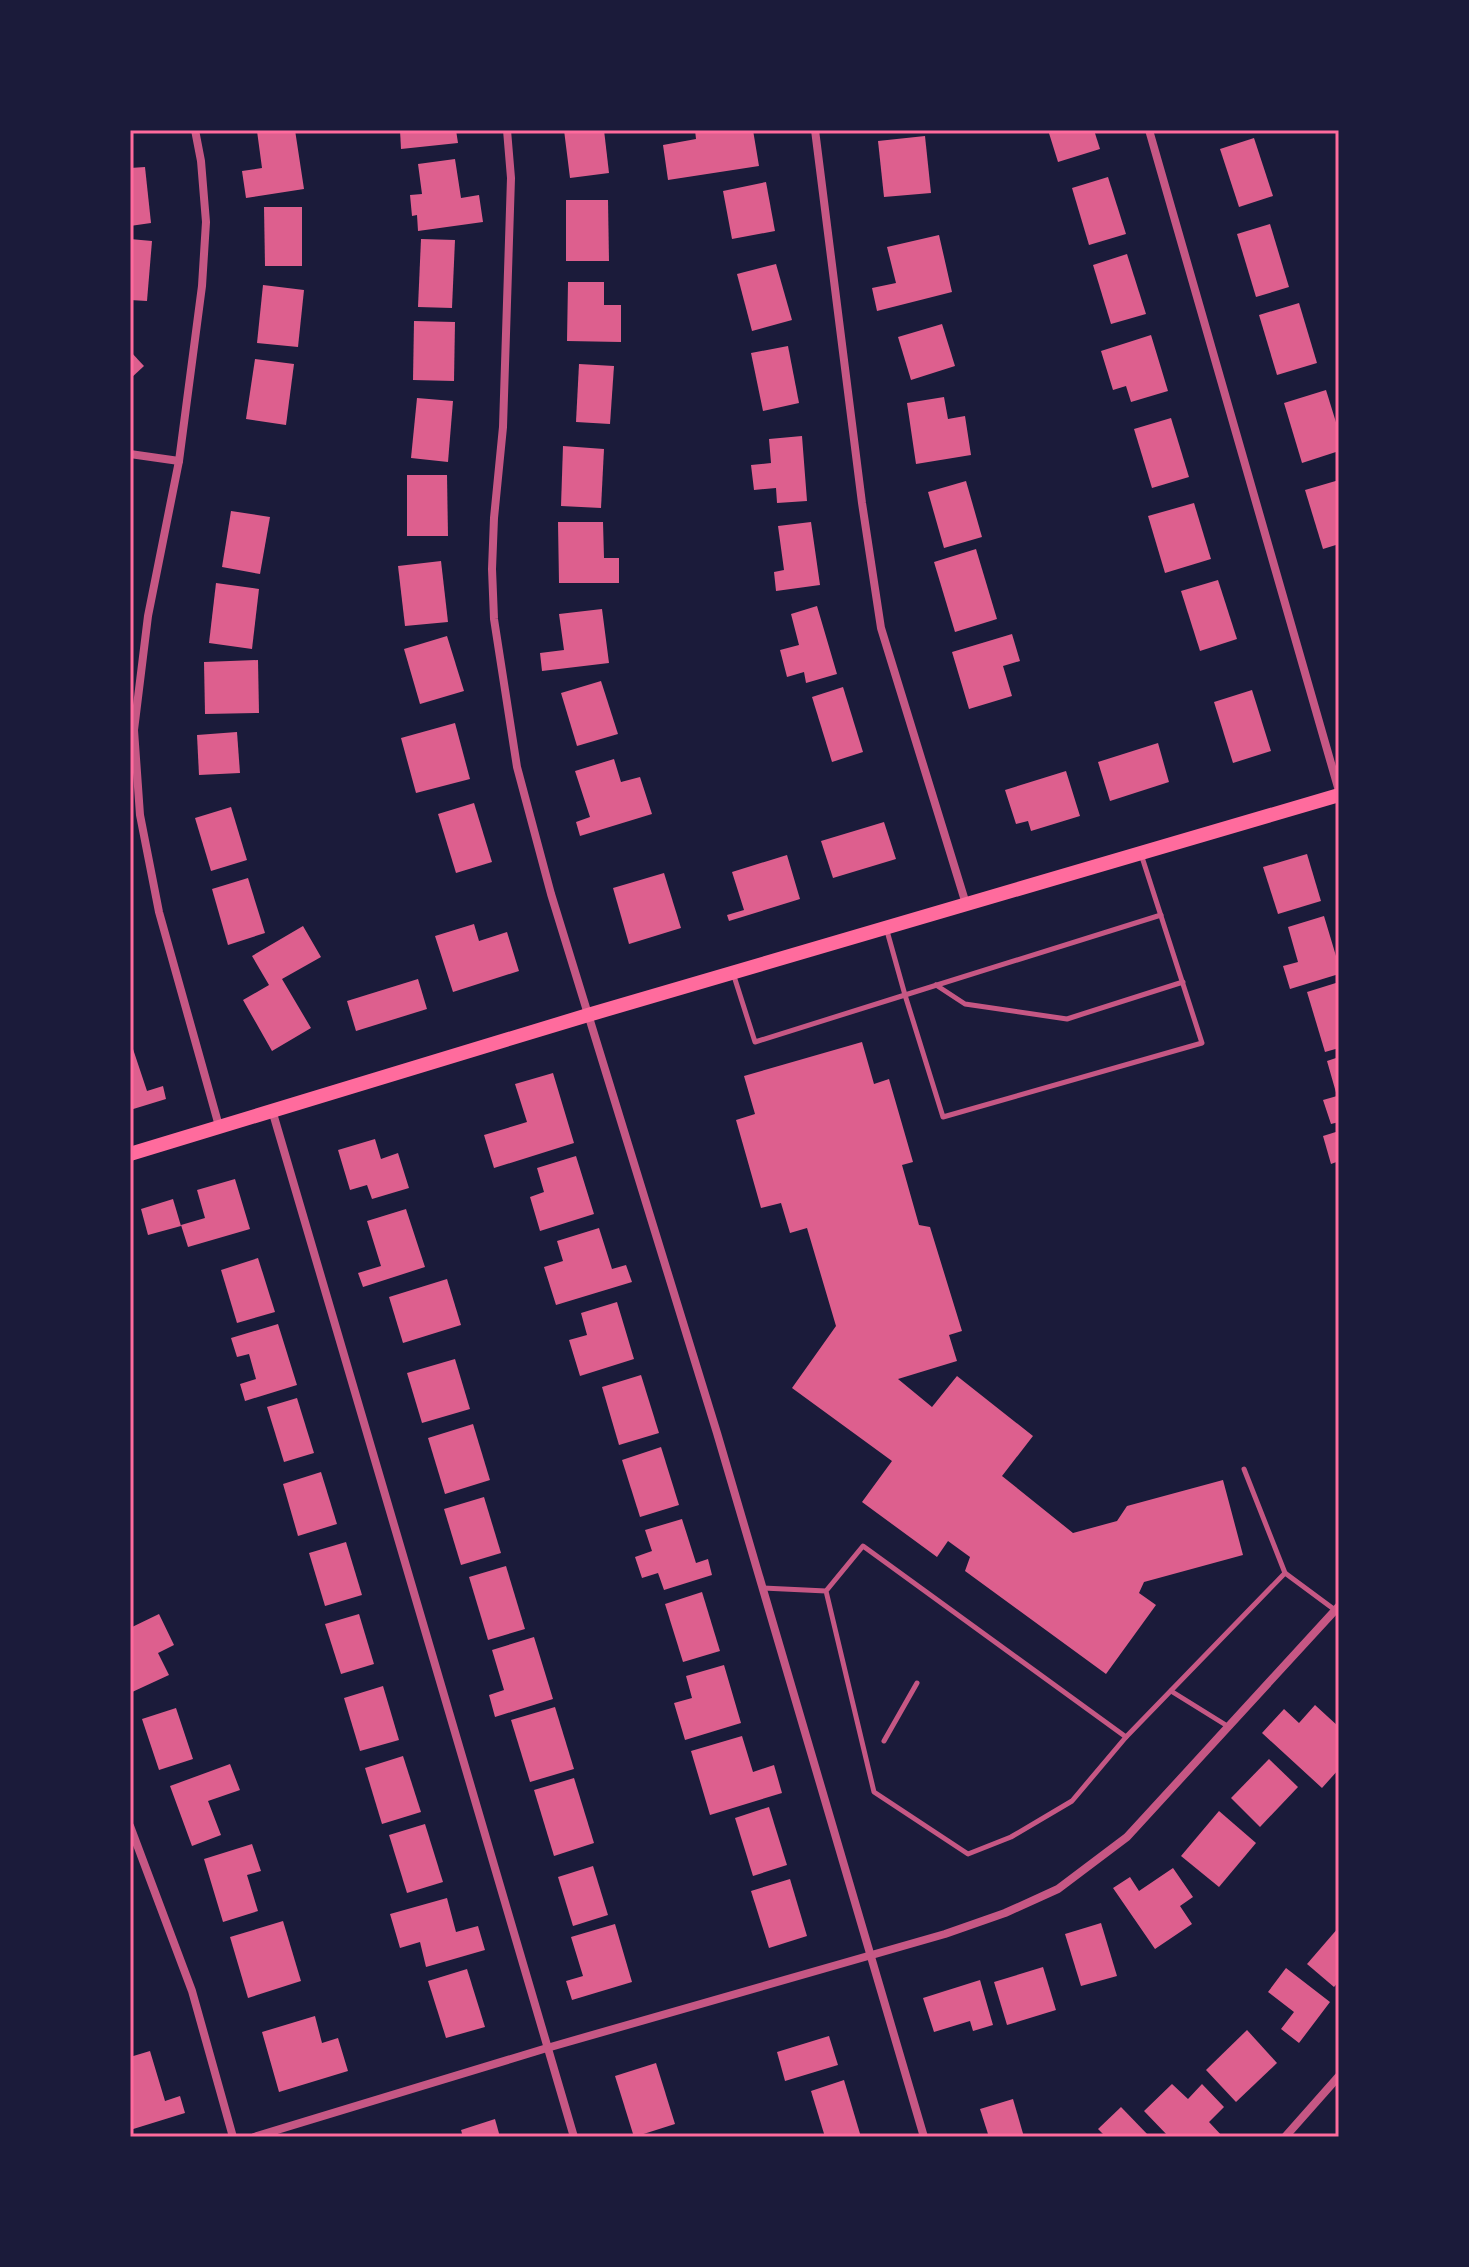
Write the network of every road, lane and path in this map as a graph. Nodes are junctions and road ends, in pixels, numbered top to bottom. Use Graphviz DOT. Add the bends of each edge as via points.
graph roads {
  1 [pos="195,130"];
  2 [pos="507,130"];
  3 [pos="815,130"];
  4 [pos="1149,130"];
  5 [pos="130,454"];
  6 [pos="179,461"];
  7 [pos="1339,793"];
  8 [pos="1141,853"];
  9 [pos="966,904"];
  10 [pos="1161,915"];
  11 [pos="886,927"];
  12 [pos="733,972"];
  13 [pos="1183,982"];
  14 [pos="935,985"];
  15 [pos="905,995"];
  16 [pos="588,1015"];
  17 [pos="272,1110"];
  18 [pos="219,1126"];
  19 [pos="130,1154"];
  20 [pos="1244,1469"];
  21 [pos="1285,1573"];
  22 [pos="762,1588"];
  23 [pos="826,1591"];
  24 [pos="1337,1608"];
  25 [pos="917,1683"];
  26 [pos="1171,1691"];
  27 [pos="1230,1727"];
  28 [pos="1126,1737"];
  29 [pos="884,1741"];
  30 [pos="130,1826"];
  31 [pos="871,1956"];
  32 [pos="547,2048"];
  33 [pos="1339,2076"];
  34 [pos="233,2137"];
  35 [pos="254,2137"];
  36 [pos="574,2137"];
  37 [pos="924,2137"];
  38 [pos="1285,2137"];
  1 -- 6 [label="street" via="206,222"];
  2 -- 16 [label="street" via="511,193 503,427 493,543 494,619 517,767"];
  3 -- 9 [label="street" via="881,628"];
  4 -- 7 [label="street"];
  5 -- 6 [label="street"];
  6 -- 18 [label="street" via="148,616 134,730 140,815 159,912"];
  7 -- 8 [label="main road"];
  8 -- 9 [label="main road"];
  8 -- 10 [label="lane"];
  9 -- 11 [label="main road"];
  10 -- 13 [label="lane"];
  10 -- 14 [label="lane"];
  11 -- 12 [label="main road"];
  11 -- 15 [label="lane"];
  12 -- 15 [label="lane" via="755,1042"];
  12 -- 16 [label="main road"];
  13 -- 14 [label="lane" via="1067,1019 965,1004"];
  13 -- 15 [label="lane" via="1202,1043 943,1117"];
  14 -- 15 [label="lane"];
  16 -- 17 [label="main road"];
  16 -- 22 [label="street"];
  17 -- 18 [label="main road"];
  17 -- 32 [label="street"];
  18 -- 19 [label="main road"];
  20 -- 21 [label="lane"];
  21 -- 24 [label="lane"];
  21 -- 26 [label="lane"];
  22 -- 23 [label="lane"];
  22 -- 31 [label="street"];
  23 -- 28 [label="lane" via="863,1546"];
  23 -- 28 [label="lane" via="874,1792 968,1854 1011,1837 1072,1801"];
  24 -- 27 [label="street"];
  25 -- 29 [label="lane"];
  26 -- 27 [label="lane"];
  26 -- 28 [label="lane"];
  27 -- 31 [label="street" via="1127,1837 1058,1889 1005,1913"];
  30 -- 34 [label="street" via="192,1991"];
  31 -- 32 [label="street"];
  31 -- 37 [label="street"];
  32 -- 35 [label="street"];
  32 -- 36 [label="street"];
  33 -- 38 [label="street"];
}
